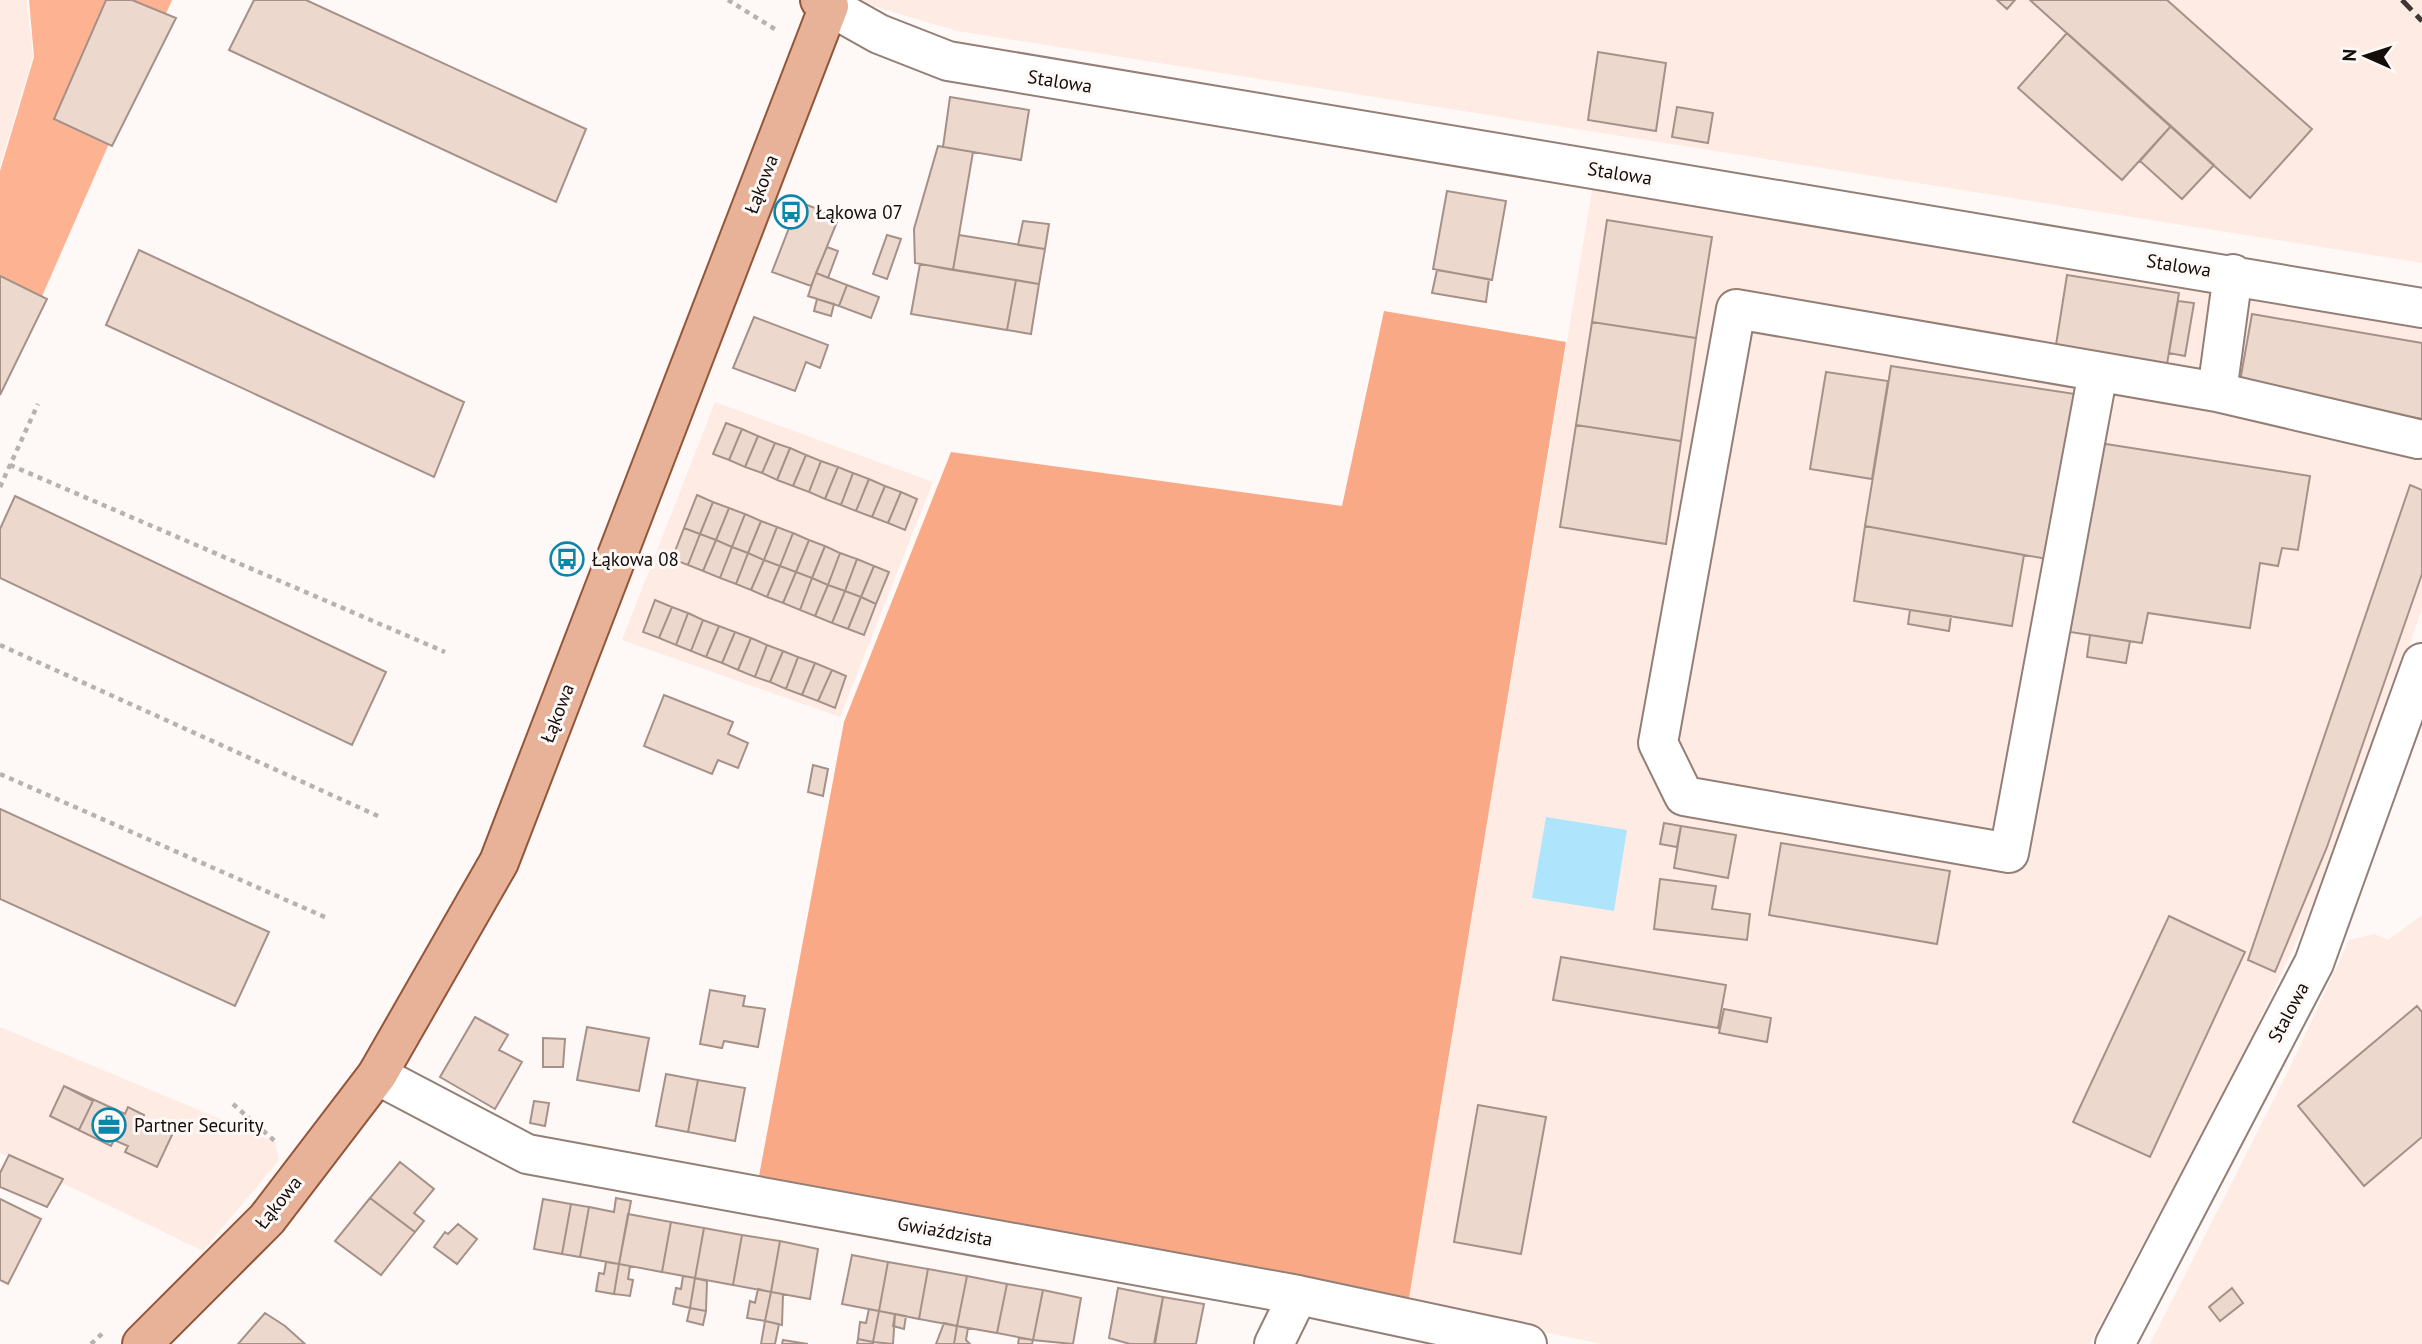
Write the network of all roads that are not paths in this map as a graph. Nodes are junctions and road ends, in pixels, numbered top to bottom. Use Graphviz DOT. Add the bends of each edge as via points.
graph roads {
  1 [pos="827,2"];
  2 [pos="2233,274"];
  3 [pos="2422,308"];
  4 [pos="2098,372"];
  5 [pos="2217,392"];
  6 [pos="2418,439"];
  7 [pos="2422,663"];
  8 [pos="377,1075"];
  9 [pos="1298,1295"];
  10 [pos="126,1335"];
  11 [pos="1274,1344"];
  12 [pos="1527,1344"];
  13 [pos="2115,1344"];
  1 -- 2 [label="street, Stalowa" via="850,20 913,49 1003,72"];
  1 -- 8 [label="main road, Łąkowa" via="499,862"];
  2 -- 3 [label="street, Stalowa"];
  2 -- 5 [label="street"];
  4 -- 4 [label="street" via="1736,309 1658,743 1684,796 2009,853"];
  4 -- 5 [label="street"];
  5 -- 6 [label="street"];
  7 -- 13 [label="street, Stalowa" via="2314,963"];
  8 -- 9 [label="street, Gwiaździsta" via="527,1154"];
  8 -- 10 [label="main road, Łąkowa" via="267,1219"];
  9 -- 11 [label="street"];
  9 -- 12 [label="street, Gwiaździsta"];
}
